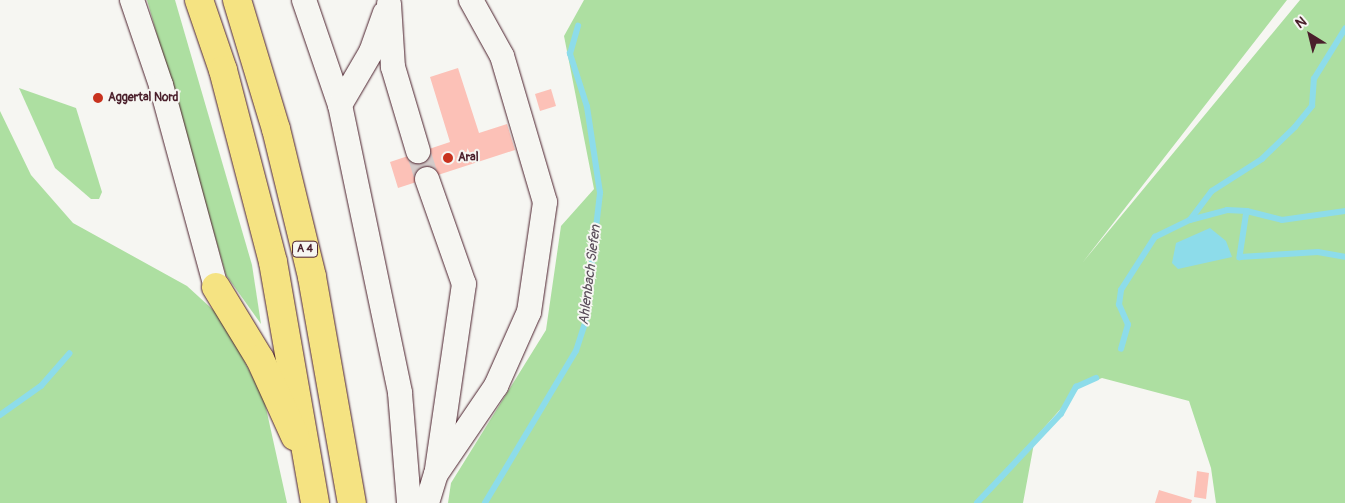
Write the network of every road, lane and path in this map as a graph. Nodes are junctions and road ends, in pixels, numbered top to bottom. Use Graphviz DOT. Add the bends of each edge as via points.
graph roads {
  1 [pos="132,0"];
  2 [pos="199,0"];
  3 [pos="237,0"];
  4 [pos="304,0"];
  5 [pos="471,0"];
  6 [pos="395,2"];
  7 [pos="340,105"];
  8 [pos="418,151"];
  9 [pos="427,179"];
  10 [pos="216,287"];
  11 [pos="311,472"];
  12 [pos="436,474"];
  13 [pos="315,503"];
  14 [pos="352,503"];
  15 [pos="409,503"];
  16 [pos="427,503"];
  1 -- 10 [label="lane" via="160,85"];
  2 -- 11 [label="highway" via="222,70 273,262"];
  3 -- 14 [label="highway, A 4" via="276,129 312,277"];
  4 -- 7 [label="lane"];
  5 -- 12 [label="lane" via="502,56 545,202 529,312 496,386"];
  6 -- 7 [label="lane"];
  6 -- 8 [label="lane" via="393,67"];
  7 -- 15 [label="lane" via="400,393"];
  9 -- 12 [label="lane" via="464,284"];
  10 -- 11 [label="highway" via="260,359"];
  11 -- 13 [label="highway"];
  12 -- 16 [label="lane"];
}
